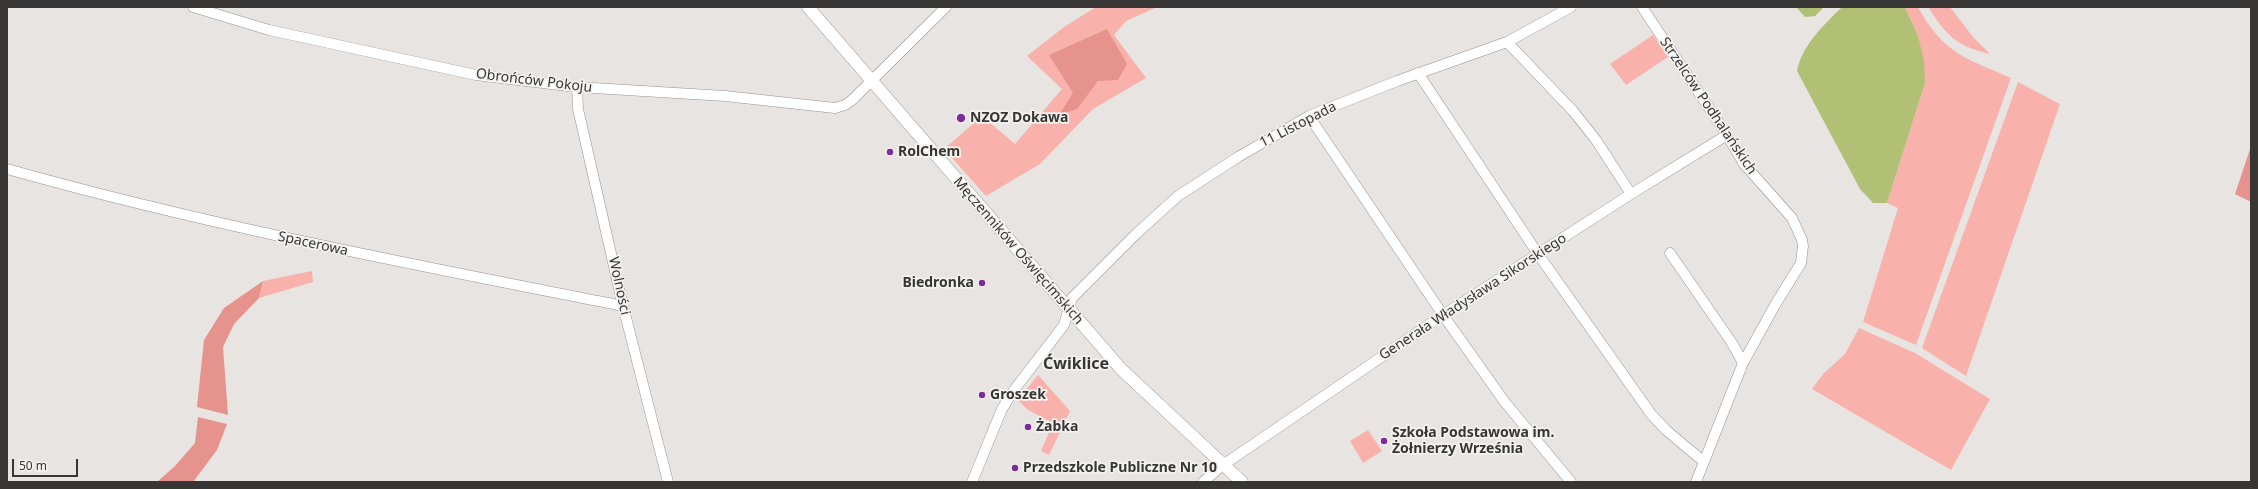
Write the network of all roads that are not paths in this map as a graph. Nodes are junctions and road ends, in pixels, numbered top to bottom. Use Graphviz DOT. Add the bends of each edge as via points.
graph roads {
  1 [pos="193,7"];
  2 [pos="808,7"];
  3 [pos="946,7"];
  4 [pos="1571,7"];
  5 [pos="1642,7"];
  6 [pos="1507,42"];
  7 [pos="1418,74"];
  8 [pos="872,81"];
  9 [pos="577,87"];
  10 [pos="1309,116"];
  11 [pos="1727,135"];
  12 [pos="7,169"];
  13 [pos="1631,194"];
  14 [pos="1538,254"];
  15 [pos="1670,254"];
  16 [pos="623,306"];
  17 [pos="1068,308"];
  18 [pos="1443,315"];
  19 [pos="1743,363"];
  20 [pos="1704,462"];
  21 [pos="1223,465"];
  22 [pos="668,482"];
  23 [pos="972,482"];
  24 [pos="1203,482"];
  25 [pos="1242,482"];
  26 [pos="1572,482"];
  27 [pos="1696,482"];
  1 -- 9 [label="street, Obrońców Pokoju" via="269,30 476,75"];
  2 -- 8 [label="main road, Męczenników Oświęcimskich"];
  3 -- 8 [label="street, Obrońców Pokoju"];
  4 -- 6 [label="street, 11 Listopada"];
  5 -- 11 [label="street, Strzelców Podhalańskich"];
  6 -- 7 [label="street, 11 Listopada"];
  6 -- 13 [label="street" via="1573,111 1596,140"];
  7 -- 10 [label="street, 11 Listopada"];
  7 -- 14 [label="street"];
  8 -- 9 [label="street, Obrońców Pokoju" via="845,105 835,108 725,96"];
  8 -- 17 [label="main road, Męczenników Oświęcimskich"];
  9 -- 16 [label="street, Wolności" via="578,109"];
  10 -- 17 [label="street, 11 Listopada" via="1238,156 1178,196 1075,295"];
  10 -- 18 [label="street"];
  11 -- 13 [label="street, Generała Władysława Sikorskiego"];
  11 -- 19 [label="street, Strzelców Podhalańskich" via="1744,164 1792,218 1803,246 1801,263"];
  12 -- 16 [label="street, Spacerowa" via="67,186 316,245"];
  13 -- 14 [label="street, Generała Władysława Sikorskiego"];
  14 -- 18 [label="street, Generała Władysława Sikorskiego"];
  14 -- 20 [label="street" via="1651,414"];
  15 -- 19 [label="street"];
  16 -- 22 [label="street, Wolności"];
  17 -- 21 [label="main road, Męczenników Oświęcimskich" via="1136,384"];
  17 -- 23 [label="street, 11 Listopada" via="1064,325 1002,409"];
  18 -- 21 [label="street, Generała Władysława Sikorskiego"];
  18 -- 26 [label="street" via="1504,401"];
  19 -- 20 [label="street, Strzelców Podhalańskich"];
  20 -- 27 [label="street, Strzelców Podhalańskich"];
  21 -- 24 [label="street, Generała Władysława Sikorskiego"];
  21 -- 25 [label="main road, Męczenników Oświęcimskich"];
}
